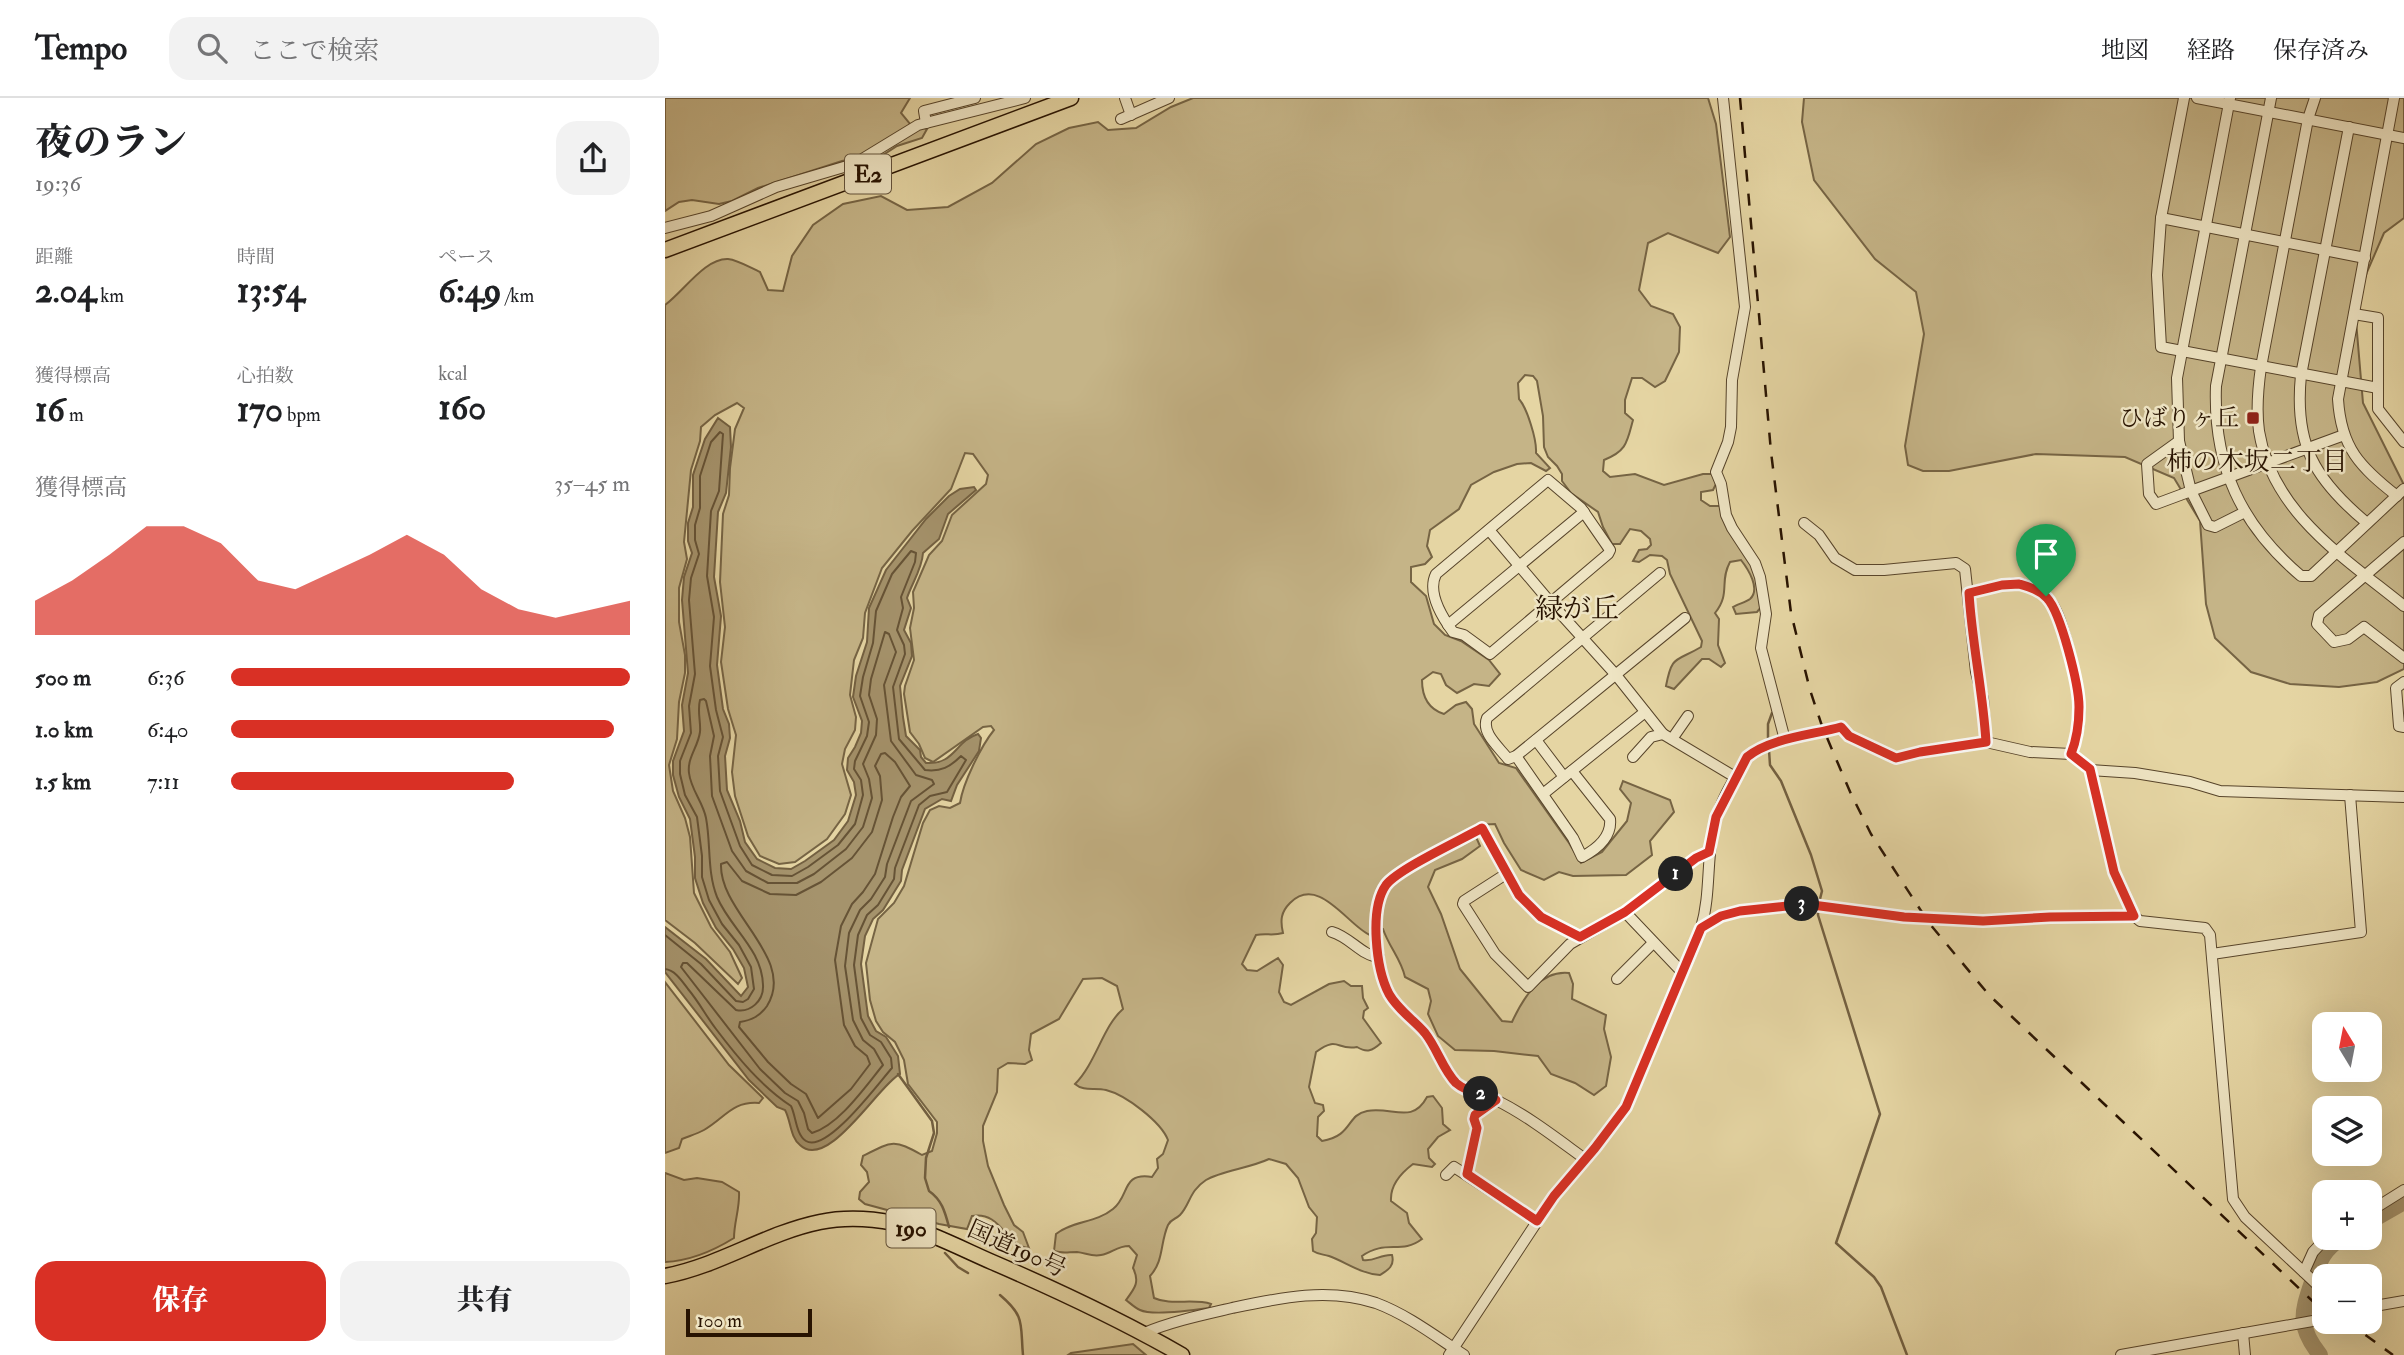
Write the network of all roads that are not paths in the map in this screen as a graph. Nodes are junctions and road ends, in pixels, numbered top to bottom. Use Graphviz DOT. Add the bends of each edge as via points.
graph roads {
  1 [pos="975,98"];
  2 [pos="1025,98"];
  3 [pos="1071,98"];
  4 [pos="1125,98"];
  5 [pos="1169,98"];
  6 [pos="1723,98"];
  7 [pos="2185,98"];
  8 [pos="2197,98"];
  9 [pos="2271,98"];
  10 [pos="2315,98"];
  11 [pos="2394,98"];
  12 [pos="2230,101"];
  13 [pos="2267,111"];
  14 [pos="2308,119"];
  15 [pos="926,123"];
  16 [pos="2349,127"];
  17 [pos="2387,134"];
  18 [pos="2404,138"];
  19 [pos="2161,218"];
  20 [pos="665,228"];
  21 [pos="2206,228"];
  22 [pos="2244,235"];
  23 [pos="2285,243"];
  24 [pos="665,250"];
  25 [pos="2325,251"];
  26 [pos="2365,258"];
  27 [pos="2354,314"];
  28 [pos="2181,351"];
  29 [pos="2220,359"];
  30 [pos="2261,367"];
  31 [pos="2301,374"];
  32 [pos="2341,382"];
  33 [pos="2378,388"];
  34 [pos="2344,435"];
  35 [pos="2179,441"];
  36 [pos="2404,442"];
  37 [pos="2307,448"];
  38 [pos="2268,463"];
  39 [pos="2228,477"];
  40 [pos="2191,491"];
  41 [pos="2400,493"];
  42 [pos="1584,512"];
  43 [pos="2245,512"];
  44 [pos="1804,523"];
  45 [pos="2367,523"];
  46 [pos="1489,530"];
  47 [pos="2404,542"];
  48 [pos="2336,551"];
  49 [pos="1519,566"];
  50 [pos="1660,573"];
  51 [pos="2365,575"];
  52 [pos="1969,593"];
  53 [pos="1550,602"];
  54 [pos="2404,606"];
  55 [pos="1685,618"];
  56 [pos="1448,625"];
  57 [pos="1583,638"];
  58 [pos="2404,658"];
  59 [pos="1616,675"];
  60 [pos="2404,682"];
  61 [pos="1645,712"];
  62 [pos="1688,716"];
  63 [pos="2404,727"];
  64 [pos="1668,737"];
  65 [pos="1536,740"];
  66 [pos="1785,740"];
  67 [pos="1986,742"];
  68 [pos="2071,754"];
  69 [pos="1516,756"];
  70 [pos="1633,757"];
  71 [pos="2090,769"];
  72 [pos="1568,774"];
  73 [pos="1735,777"];
  74 [pos="1543,794"];
  75 [pos="2350,795"];
  76 [pos="2404,797"];
  77 [pos="1709,852"];
  78 [pos="1506,874"];
  79 [pos="1625,912"];
  80 [pos="2134,916"];
  81 [pos="1701,928"];
  82 [pos="1332,932"];
  83 [pos="1580,937"];
  84 [pos="1653,943"];
  85 [pos="2212,954"];
  86 [pos="1379,957"];
  87 [pos="1682,972"];
  88 [pos="1617,979"];
  89 [pos="1496,1100"];
  90 [pos="1585,1159"];
  91 [pos="1467,1174"];
  92 [pos="1445,1175"];
  93 [pos="2404,1190"];
  94 [pos="2382,1204"];
  95 [pos="1537,1221"];
  96 [pos="2315,1250"];
  97 [pos="2306,1273"];
  98 [pos="665,1276"];
  99 [pos="2312,1279"];
  100 [pos="2404,1301"];
  101 [pos="2382,1305"];
  102 [pos="2312,1322"];
  103 [pos="1144,1333"];
  104 [pos="2243,1333"];
  105 [pos="1451,1352"];
  106 [pos="1182,1355"];
  107 [pos="1464,1355"];
  108 [pos="2121,1355"];
  109 [pos="2245,1355"];
  1 -- 15 [label="street" via="924,111"];
  2 -- 15 [label="street"];
  3 -- 24 [label="highway, E2"];
  4 -- 5 [label="street" via="1126,117"];
  6 -- 66 [label="street" via="1745,307 1732,380 1731,426 1716,472 1729,521 1760,578 1766,614 1761,648"];
  7 -- 19 [label="street"];
  8 -- 12 [label="street"];
  9 -- 13 [label="street"];
  10 -- 14 [label="street"];
  11 -- 17 [label="street"];
  12 -- 13 [label="street"];
  12 -- 21 [label="street"];
  13 -- 14 [label="street"];
  13 -- 22 [label="street"];
  14 -- 16 [label="street"];
  14 -- 23 [label="street"];
  15 -- 20 [label="street" via="854,164"];
  16 -- 17 [label="street"];
  16 -- 25 [label="street"];
  17 -- 18 [label="street"];
  17 -- 26 [label="street"];
  19 -- 21 [label="street"];
  19 -- 28 [label="street" via="2157,275 2161,347"];
  21 -- 22 [label="street"];
  21 -- 28 [label="street"];
  22 -- 23 [label="street"];
  22 -- 29 [label="street"];
  23 -- 25 [label="street"];
  23 -- 30 [label="street"];
  25 -- 26 [label="street"];
  25 -- 31 [label="street"];
  26 -- 27 [label="street"];
  27 -- 32 [label="street"];
  27 -- 33 [label="street" via="2378,318"];
  28 -- 29 [label="street"];
  28 -- 35 [label="street"];
  29 -- 30 [label="street"];
  29 -- 39 [label="street" via="2216,424"];
  30 -- 31 [label="street"];
  30 -- 38 [label="street" via="2257,414"];
  31 -- 32 [label="street"];
  31 -- 37 [label="street" via="2299,408"];
  32 -- 33 [label="street"];
  32 -- 34 [label="street"];
  33 -- 36 [label="street" via="2378,410"];
  34 -- 37 [label="street"];
  34 -- 41 [label="street" via="2358,462"];
  35 -- 40 [label="street"];
  35 -- 40 [label="street" via="2147,464 2149,494 2156,504"];
  37 -- 38 [label="street"];
  37 -- 45 [label="street" via="2336,496"];
  38 -- 39 [label="street"];
  38 -- 48 [label="street" via="2293,508"];
  39 -- 40 [label="street"];
  39 -- 43 [label="street"];
  40 -- 43 [label="street" via="2208,525 2215,527"];
  41 -- 45 [label="street"];
  42 -- 46 [label="street" via="1548,480"];
  42 -- 49 [label="street"];
  42 -- 53 [label="street" via="1610,550"];
  43 -- 48 [label="street" via="2275,554 2301,576 2311,576"];
  44 -- 52 [label="street" via="1835,558 1855,570 1956,563 1967,573"];
  45 -- 48 [label="street"];
  46 -- 49 [label="street"];
  46 -- 56 [label="street" via="1432,582"];
  47 -- 51 [label="street"];
  48 -- 51 [label="street"];
  49 -- 53 [label="street"];
  49 -- 56 [label="street"];
  50 -- 57 [label="street"];
  51 -- 54 [label="street"];
  51 -- 58 [label="street" via="2319,615 2317,624 2334,642 2364,628"];
  52 -- 67 [label="street"];
  52 -- 68 [label="street" via="2019,584 2046,596 2056,609 2079,704"];
  53 -- 56 [label="street" via="1490,654"];
  53 -- 57 [label="street"];
  55 -- 59 [label="street"];
  57 -- 59 [label="street"];
  57 -- 69 [label="street" via="1487,718 1486,731 1508,759"];
  59 -- 61 [label="street"];
  59 -- 65 [label="street"];
  60 -- 63 [label="street" via="2396,688 2399,726"];
  61 -- 64 [label="street"];
  61 -- 72 [label="street"];
  62 -- 64 [label="street"];
  64 -- 70 [label="street" via="1651,737"];
  64 -- 73 [label="street"];
  65 -- 69 [label="street"];
  65 -- 72 [label="street"];
  66 -- 67 [label="street" via="1841,727 1849,736 1896,758"];
  66 -- 73 [label="street" via="1755,750"];
  67 -- 68 [label="street" via="2031,752"];
  68 -- 71 [label="street"];
  69 -- 74 [label="street"];
  71 -- 75 [label="street" via="2241,793"];
  71 -- 80 [label="street" via="2114,872"];
  72 -- 74 [label="street"];
  72 -- 74 [label="street" via="1610,819 1606,838 1594,851 1582,857"];
  73 -- 77 [label="street" via="1716,817"];
  75 -- 76 [label="street"];
  75 -- 85 [label="street" via="2361,932"];
  77 -- 79 [label="street"];
  77 -- 81 [label="street" via="1707,908"];
  78 -- 83 [label="street" via="1541,917"];
  78 -- 83 [label="street" via="1463,904 1495,954 1524,985 1533,984"];
  78 -- 86 [label="street" via="1482,828 1403,871 1387,883 1379,897"];
  79 -- 83 [label="street"];
  79 -- 84 [label="street"];
  80 -- 81 [label="street" via="1983,921 1904,917 1805,904 1740,911"];
  80 -- 85 [label="street" via="2140,921 2205,928"];
  81 -- 87 [label="street"];
  82 -- 86 [label="street"];
  84 -- 87 [label="street"];
  84 -- 88 [label="street"];
  85 -- 97 [label="street" via="2233,1199 2245,1217"];
  86 -- 89 [label="street" via="1389,993 1424,1031 1457,1083"];
  87 -- 90 [label="street" via="1626,1107"];
  89 -- 90 [label="street"];
  89 -- 91 [label="street" via="1475,1115 1477,1128"];
  90 -- 95 [label="street"];
  91 -- 92 [label="street" via="1454,1167"];
  91 -- 95 [label="street"];
  93 -- 94 [label="street"];
  95 -- 105 [label="street"];
  96 -- 97 [label="street"];
  97 -- 99 [label="street"];
  98 -- 103 [label="highway, 国道190号 / 190" via="804,1226 838,1219 881,1221 930,1235"];
  100 -- 101 [label="street"];
  102 -- 104 [label="street"];
  103 -- 105 [label="street" via="1177,1320 1279,1298 1326,1295 1388,1308"];
  103 -- 106 [label="highway, 国道190号 / 190"];
  104 -- 108 [label="street"];
  104 -- 109 [label="street"];
  105 -- 107 [label="street"];
}
